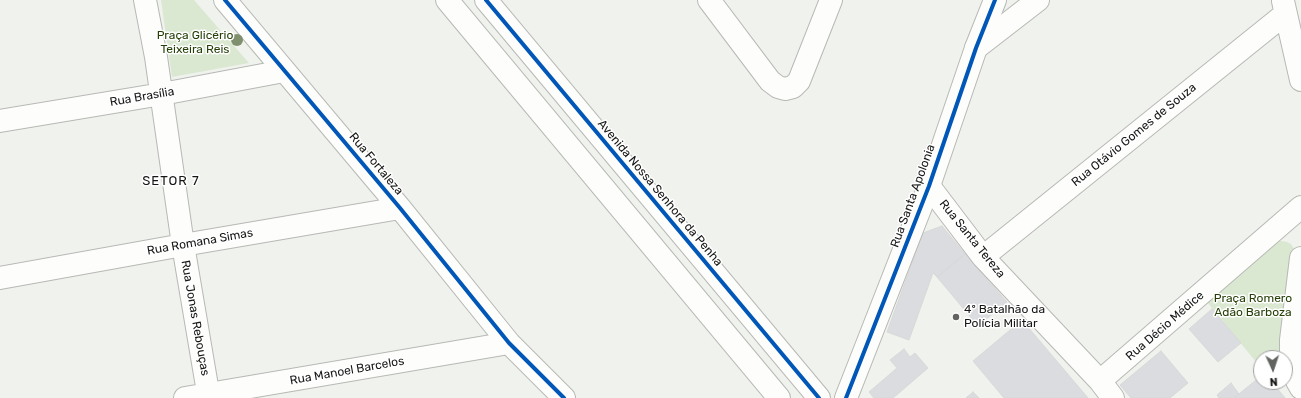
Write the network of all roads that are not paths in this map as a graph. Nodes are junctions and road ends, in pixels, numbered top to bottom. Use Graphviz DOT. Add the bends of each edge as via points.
graph roads {
  1 [pos="145,0"];
  2 [pos="225,0"];
  3 [pos="447,0"];
  4 [pos="486,0"];
  5 [pos="709,0"];
  6 [pos="831,0"];
  7 [pos="995,0"];
  8 [pos="1038,0"];
  9 [pos="1284,7"];
  10 [pos="976,48"];
  11 [pos="284,71"];
  12 [pos="1301,80"];
  13 [pos="162,94"];
  14 [pos="0,121"];
  15 [pos="626,168"];
  16 [pos="929,186"];
  17 [pos="603,187"];
  18 [pos="1301,207"];
  19 [pos="400,208"];
  20 [pos="183,245"];
  21 [pos="983,257"];
  22 [pos="1301,258"];
  23 [pos="0,278"];
  24 [pos="730,292"];
  25 [pos="707,311"];
  26 [pos="509,343"];
  27 [pos="1301,388"];
  28 [pos="1107,390"];
  29 [pos="209,396"];
  30 [pos="185,398"];
  31 [pos="564,398"];
  32 [pos="779,398"];
  33 [pos="819,398"];
  34 [pos="846,398"];
  1 -- 13 [label="street, Rua Jonas Rebouças"];
  2 -- 11 [label="street, Rua Fortaleza"];
  3 -- 17 [label="street"];
  4 -- 15 [label="street, Avenida Nossa Senhora da Penha"];
  5 -- 6 [label="street" via="770,82 785,88 793,87 799,81"];
  7 -- 10 [label="street, Rua Santa Apolonia"];
  8 -- 10 [label="street"];
  9 -- 12 [label="street"];
  9 -- 21 [label="street, Rua Otávio Gomes de Souza"];
  10 -- 16 [label="street, Rua Santa Apolonia"];
  11 -- 13 [label="street, Rua Brasília"];
  11 -- 19 [label="street, Rua Fortaleza"];
  13 -- 14 [label="street, Rua Brasília"];
  13 -- 20 [label="street, Rua Jonas Rebouças"];
  15 -- 17 [label="street"];
  15 -- 24 [label="street, Avenida Nossa Senhora da Penha"];
  16 -- 21 [label="street, Rua Santa Tereza"];
  16 -- 34 [label="street, Rua Santa Apolonia"];
  17 -- 25 [label="street"];
  18 -- 28 [label="street, Rua Décio Médice"];
  19 -- 20 [label="street, Rua Romana Simas"];
  19 -- 26 [label="street, Rua Fortaleza"];
  20 -- 23 [label="street, Rua Romana Simas"];
  20 -- 29 [label="street, Rua Jonas Rebouças"];
  21 -- 28 [label="street, Rua Santa Tereza"];
  22 -- 27 [label="street" via="1291,340 1291,363"];
  24 -- 25 [label="street"];
  24 -- 33 [label="street, Avenida Nossa Senhora da Penha"];
  25 -- 32 [label="street"];
  26 -- 29 [label="street, Rua Manoel Barcelos"];
  26 -- 31 [label="street, Rua Fortaleza"];
  29 -- 30 [label="street, Rua Manoel Barcelos"];
}
